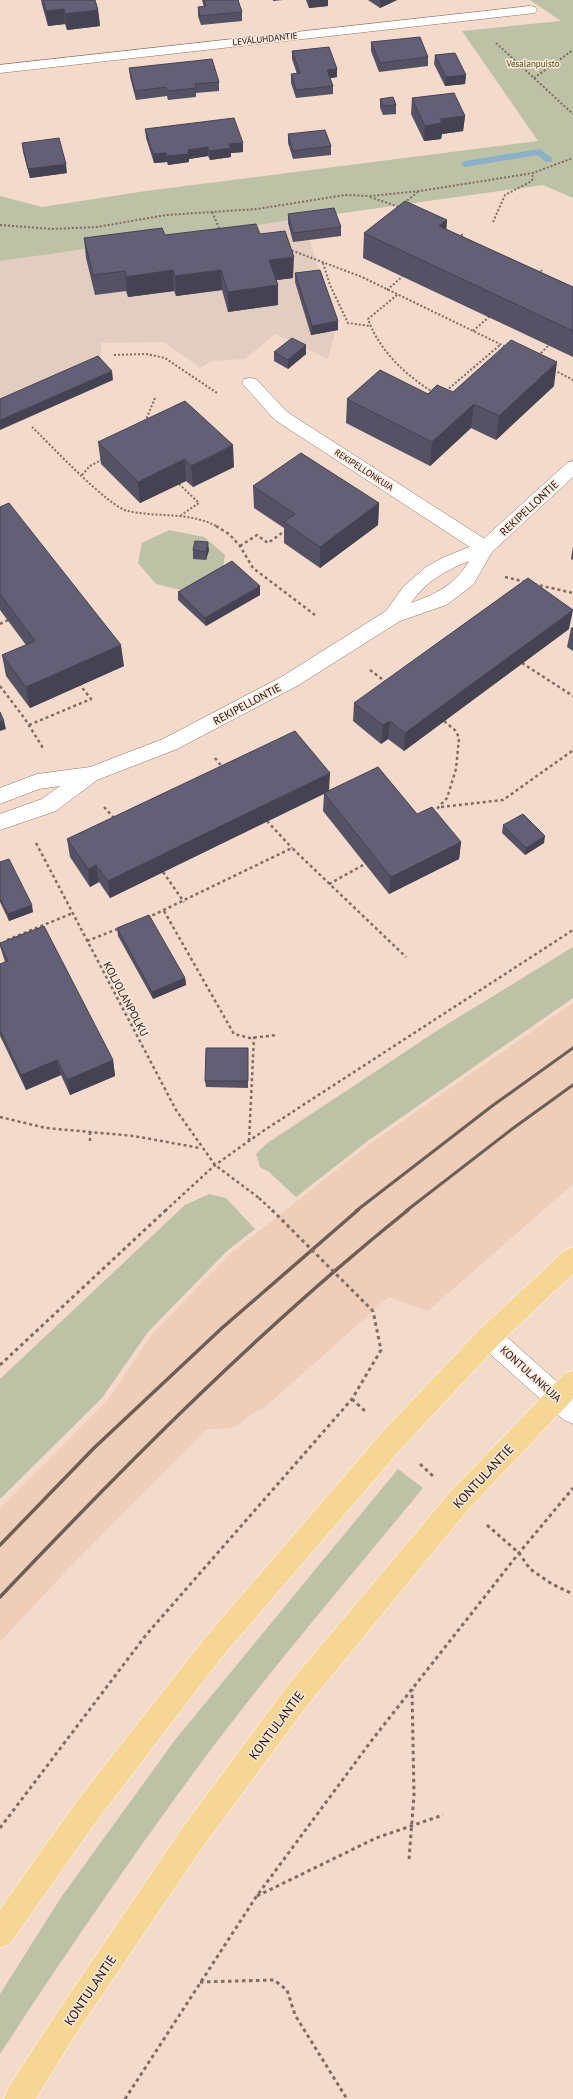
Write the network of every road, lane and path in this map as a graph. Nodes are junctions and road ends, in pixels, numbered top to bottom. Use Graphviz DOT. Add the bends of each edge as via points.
graph roads {
  1 [pos="530,10"];
  2 [pos="463,11"];
  3 [pos="573,50"];
  4 [pos="0,69"];
  5 [pos="534,78"];
  6 [pos="573,114"];
  7 [pos="573,158"];
  8 [pos="533,173"];
  9 [pos="420,191"];
  10 [pos="370,196"];
  11 [pos="399,207"];
  12 [pos="405,209"];
  13 [pos="393,211"];
  14 [pos="212,212"];
  15 [pos="493,222"];
  16 [pos="0,225"];
  17 [pos="220,231"];
  18 [pos="463,234"];
  19 [pos="457,238"];
  20 [pos="285,248"];
  21 [pos="323,263"];
  22 [pos="542,270"];
  23 [pos="537,275"];
  24 [pos="403,276"];
  25 [pos="387,290"];
  26 [pos="397,294"];
  27 [pos="489,317"];
  28 [pos="371,326"];
  29 [pos="473,331"];
  30 [pos="500,345"];
  31 [pos="549,345"];
  32 [pos="507,348"];
  33 [pos="114,355"];
  34 [pos="533,360"];
  35 [pos="553,370"];
  36 [pos="573,380"];
  37 [pos="250,383"];
  38 [pos="453,385"];
  39 [pos="460,388"];
  40 [pos="445,392"];
  41 [pos="217,393"];
  42 [pos="436,393"];
  43 [pos="154,398"];
  44 [pos="143,426"];
  45 [pos="32,428"];
  46 [pos="109,456"];
  47 [pos="573,466"];
  48 [pos="82,475"];
  49 [pos="179,484"];
  50 [pos="181,515"];
  51 [pos="286,530"];
  52 [pos="240,546"];
  53 [pos="485,548"];
  54 [pos="502,576"];
  55 [pos="573,593"];
  56 [pos="315,614"];
  57 [pos="393,616"];
  58 [pos="8,620"];
  59 [pos="0,624"];
  60 [pos="522,663"];
  61 [pos="370,670"];
  62 [pos="80,685"];
  63 [pos="389,685"];
  64 [pos="0,686"];
  65 [pos="573,696"];
  66 [pos="444,721"];
  67 [pos="29,725"];
  68 [pos="573,748"];
  69 [pos="43,749"];
  70 [pos="214,757"];
  71 [pos="228,773"];
  72 [pos="92,774"];
  73 [pos="0,796"];
  74 [pos="104,807"];
  75 [pos="441,807"];
  76 [pos="428,816"];
  77 [pos="267,821"];
  78 [pos="0,822"];
  79 [pos="120,824"];
  80 [pos="35,843"];
  81 [pos="292,848"];
  82 [pos="366,864"];
  83 [pos="163,872"];
  84 [pos="330,884"];
  85 [pos="184,902"];
  86 [pos="164,911"];
  87 [pos="73,913"];
  88 [pos="143,920"];
  89 [pos="122,928"];
  90 [pos="573,930"];
  91 [pos="5,941"];
  92 [pos="87,941"];
  93 [pos="406,957"];
  94 [pos="278,1035"];
  95 [pos="254,1037"];
  96 [pos="0,1117"];
  97 [pos="90,1132"];
  98 [pos="90,1141"];
  99 [pos="249,1141"];
  100 [pos="201,1148"];
  101 [pos="215,1165"];
  102 [pos="573,1258"];
  103 [pos="489,1336"];
  104 [pos="0,1365"];
  105 [pos="568,1397"];
  106 [pos="573,1488"];
  107 [pos="519,1553"];
  108 [pos="573,1594"];
  109 [pos="412,1688"];
  110 [pos="442,1815"];
  111 [pos="413,1826"];
  112 [pos="0,1828"];
  113 [pos="409,1859"];
  114 [pos="256,1896"];
  115 [pos="0,1934"];
  116 [pos="200,1982"];
  117 [pos="19,2099"];
  118 [pos="124,2099"];
  119 [pos="347,2099"];
  1 -- 2 [label="street, LEVÄLUHDANTIE"];
  2 -- 4 [label="street, LEVÄLUHDANTIE"];
  2 -- 5 [label="path"];
  3 -- 5 [label="path"];
  5 -- 6 [label="path"];
  7 -- 8 [label="path"];
  8 -- 9 [label="path"];
  8 -- 15 [label="path" via="532,182 506,196"];
  9 -- 10 [label="path"];
  9 -- 11 [label="path"];
  10 -- 11 [label="path"];
  10 -- 14 [label="path" via="345,196"];
  11 -- 12 [label="path"];
  11 -- 13 [label="path"];
  14 -- 16 [label="path" via="166,215 97,227 52,229"];
  14 -- 17 [label="path"];
  18 -- 19 [label="path"];
  20 -- 21 [label="path"];
  21 -- 25 [label="path" via="362,277"];
  21 -- 28 [label="path" via="348,323"];
  22 -- 23 [label="path"];
  24 -- 25 [label="path"];
  25 -- 26 [label="path"];
  26 -- 28 [label="path" via="368,319"];
  26 -- 29 [label="path"];
  27 -- 29 [label="path"];
  28 -- 42 [label="path" via="394,360 425,388"];
  29 -- 30 [label="path"];
  30 -- 32 [label="path"];
  30 -- 38 [label="path"];
  31 -- 34 [label="path"];
  33 -- 41 [label="path" via="146,354 165,358"];
  35 -- 36 [label="path"];
  37 -- 53 [label="street, REKIPELLONKUJA" via="281,416"];
  38 -- 39 [label="path"];
  38 -- 40 [label="path"];
  43 -- 44 [label="path"];
  45 -- 48 [label="path"];
  46 -- 48 [label="path" via="90,466"];
  47 -- 53 [label="street, REKIPELLONTIE"];
  48 -- 50 [label="path" via="108,500 127,511"];
  49 -- 50 [label="path" via="199,503"];
  50 -- 52 [label="path" via="208,522 228,534"];
  51 -- 52 [label="path" via="268,543 257,535"];
  52 -- 56 [label="path" via="253,568"];
  53 -- 57 [label="street, REKIPELLONTIE" via="444,564 427,575 416,584"];
  53 -- 57 [label="street, REKIPELLONTIE" via="467,580 439,600"];
  54 -- 55 [label="path"];
  57 -- 72 [label="street, REKIPELLONTIE" via="290,681 243,706 170,744"];
  58 -- 59 [label="path"];
  60 -- 65 [label="path"];
  61 -- 63 [label="path"];
  62 -- 67 [label="path" via="91,699"];
  64 -- 67 [label="path"];
  66 -- 75 [label="path" via="456,731 459,738 453,790"];
  67 -- 69 [label="path"];
  68 -- 75 [label="path" via="572,752 503,800"];
  70 -- 71 [label="path"];
  72 -- 73 [label="street, REKIPELLONTIE" via="37,782"];
  72 -- 78 [label="street, REKIPELLONTIE" via="49,805"];
  74 -- 79 [label="path"];
  75 -- 76 [label="path"];
  77 -- 81 [label="path"];
  80 -- 87 [label="path, KOLJOLANPOLKU"];
  81 -- 84 [label="path"];
  81 -- 85 [label="path"];
  82 -- 84 [label="path"];
  83 -- 85 [label="path"];
  84 -- 93 [label="path"];
  85 -- 86 [label="path"];
  86 -- 88 [label="path"];
  86 -- 95 [label="path" via="234,1034"];
  87 -- 91 [label="path"];
  87 -- 92 [label="path, KOLJOLANPOLKU"];
  89 -- 92 [label="path"];
  90 -- 99 [label="path"];
  92 -- 100 [label="path, KOLJOLANPOLKU" via="176,1110"];
  94 -- 95 [label="path"];
  95 -- 99 [label="path"];
  96 -- 97 [label="path" via="46,1129"];
  97 -- 98 [label="path"];
  97 -- 100 [label="path" via="126,1135"];
  99 -- 101 [label="path"];
  100 -- 101 [label="path, KOLJOLANPOLKU"];
  101 -- 104 [label="path"];
  101 -- 112 [label="path, KOLJOLANPOLKU, bridge" via="259,1198 373,1311 381,1350 352,1399 146,1636"];
  102 -- 103 [label="main road"];
  103 -- 105 [label="street, KONTULANKUJA"];
  103 -- 115 [label="main road" via="393,1438 213,1648 89,1808"];
  105 -- 117 [label="main road, KONTULANTIE" via="459,1501 297,1696 190,1841 62,2030"];
  106 -- 107 [label="path"];
  107 -- 108 [label="path" via="530,1569"];
  107 -- 109 [label="path"];
  109 -- 111 [label="path" via="415,1753"];
  109 -- 114 [label="path"];
  110 -- 111 [label="path"];
  111 -- 113 [label="path"];
  111 -- 114 [label="path" via="376,1838"];
  114 -- 116 [label="path"];
  116 -- 118 [label="path"];
  116 -- 119 [label="path" via="274,1980 287,1990 296,2015"];
}
